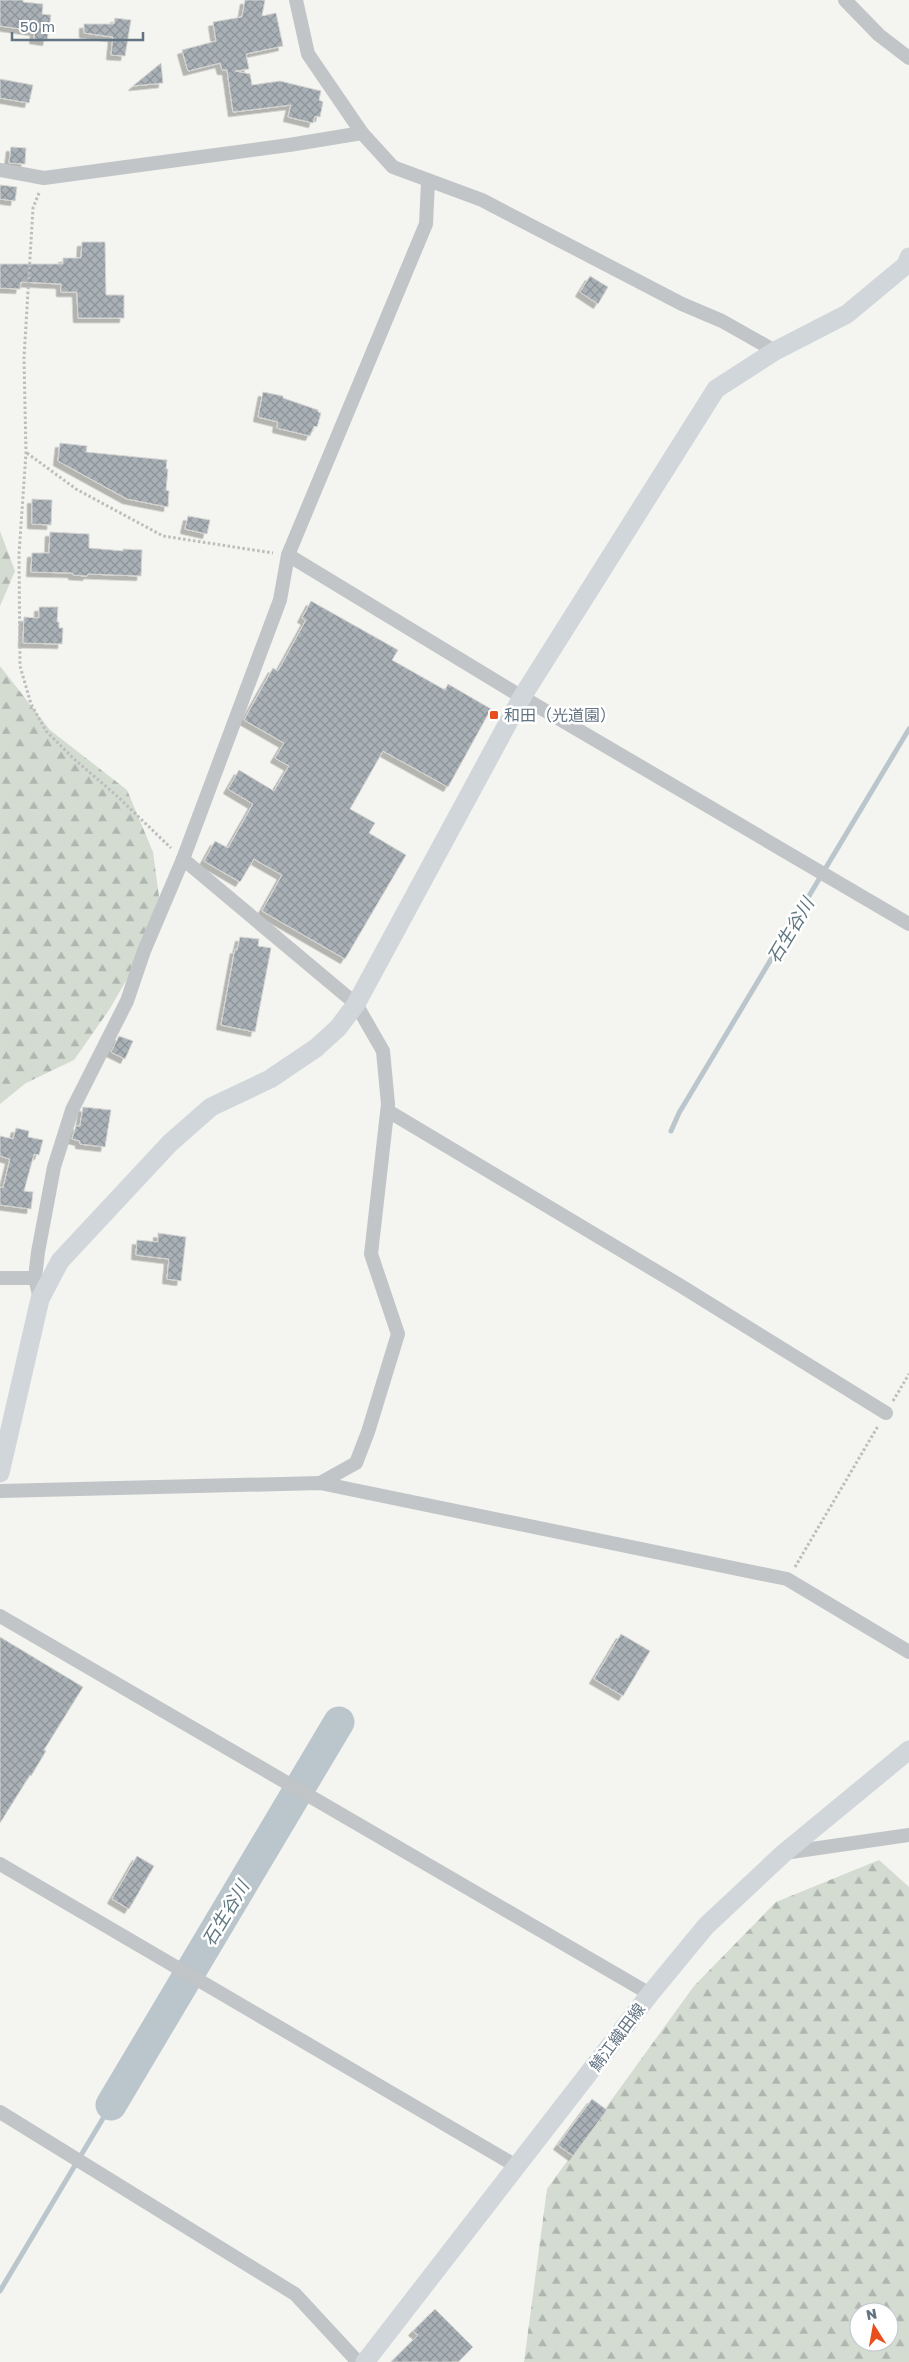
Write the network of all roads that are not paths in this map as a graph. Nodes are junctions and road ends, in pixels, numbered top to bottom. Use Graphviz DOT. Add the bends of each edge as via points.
graph roads {
  1 [pos="296,0"];
  2 [pos="845,0"];
  3 [pos="909,58"];
  4 [pos="362,133"];
  5 [pos="0,170"];
  6 [pos="428,182"];
  7 [pos="908,263"];
  8 [pos="775,350"];
  9 [pos="288,555"];
  10 [pos="522,697"];
  11 [pos="183,860"];
  12 [pos="909,924"];
  13 [pos="356,1004"];
  14 [pos="388,1110"];
  15 [pos="0,1278"];
  16 [pos="35,1278"];
  17 [pos="40,1300"];
  18 [pos="886,1413"];
  19 [pos="0,1473"];
  20 [pos="320,1483"];
  21 [pos="0,1491"];
  22 [pos="0,1616"];
  23 [pos="909,1652"];
  24 [pos="909,1750"];
  25 [pos="909,1835"];
  26 [pos="784,1853"];
  27 [pos="0,1864"];
  28 [pos="650,1994"];
  29 [pos="0,2112"];
  30 [pos="518,2167"];
  31 [pos="358,2362"];
  32 [pos="365,2362"];
  1 -- 4 [label="street" via="308,54"];
  2 -- 3 [label="street" via="879,35"];
  4 -- 5 [label="street" via="44,178"];
  4 -- 6 [label="street" via="393,167"];
  6 -- 8 [label="street" via="482,200"];
  6 -- 9 [label="street" via="426,224"];
  7 -- 8 [label="street" via="847,314"];
  8 -- 10 [label="street" via="716,389"];
  9 -- 10 [label="street"];
  9 -- 11 [label="street" via="280,600"];
  10 -- 12 [label="street"];
  10 -- 13 [label="street"];
  11 -- 13 [label="street"];
  11 -- 16 [label="street" via="144,951 127,1001 72,1110 54,1167"];
  13 -- 14 [label="street" via="383,1051"];
  13 -- 17 [label="street" via="338,1028 316,1048 270,1079 211,1107 170,1143 60,1261"];
  14 -- 18 [label="street"];
  14 -- 20 [label="street" via="371,1254 398,1334 356,1463"];
  15 -- 16 [label="street"];
  16 -- 17 [label="street"];
  17 -- 19 [label="street"];
  20 -- 21 [label="street"];
  20 -- 23 [label="street" via="787,1579"];
  22 -- 28 [label="street"];
  24 -- 26 [label="street, 鯖江織田線"];
  25 -- 26 [label="street"];
  26 -- 28 [label="street, 鯖江織田線" via="706,1926"];
  27 -- 30 [label="street"];
  28 -- 30 [label="street, 鯖江織田線"];
  29 -- 31 [label="street" via="295,2294"];
  30 -- 32 [label="street, 鯖江織田線"];
}
